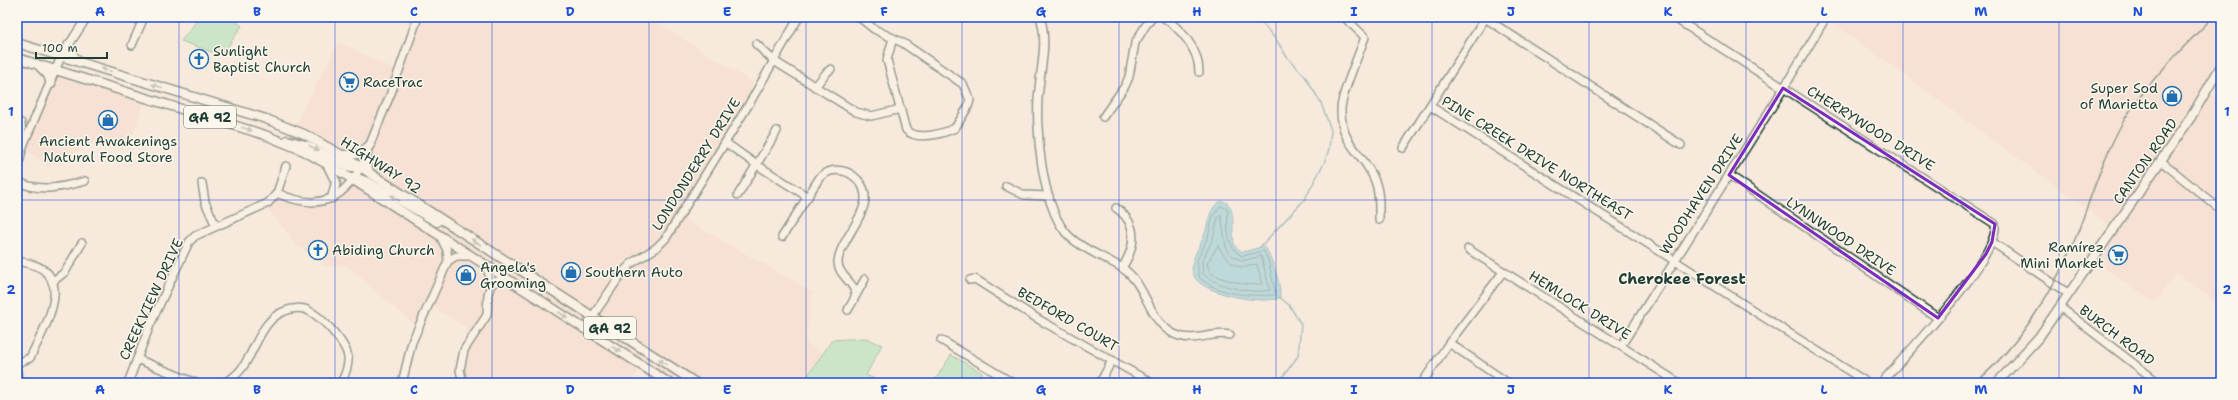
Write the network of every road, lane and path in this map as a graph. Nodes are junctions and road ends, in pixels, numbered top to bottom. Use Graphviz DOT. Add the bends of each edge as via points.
graph roads {
  1 [pos="87,17"];
  2 [pos="144,17"];
  3 [pos="418,17"];
  4 [pos="799,17"];
  5 [pos="859,17"];
  6 [pos="1040,17"];
  7 [pos="1153,17"];
  8 [pos="1163,17"];
  9 [pos="1344,17"];
  10 [pos="1673,17"];
  11 [pos="1486,18"];
  12 [pos="1825,19"];
  13 [pos="893,38"];
  14 [pos="17,43"];
  15 [pos="69,44"];
  16 [pos="756,44"];
  17 [pos="132,45"];
  18 [pos="61,57"];
  19 [pos="17,58"];
  20 [pos="774,61"];
  21 [pos="80,62"];
  22 [pos="36,64"];
  23 [pos="2221,66"];
  24 [pos="831,69"];
  25 [pos="56,70"];
  26 [pos="1199,72"];
  27 [pos="51,84"];
  28 [pos="815,87"];
  29 [pos="1783,88"];
  30 [pos="1430,106"];
  31 [pos="901,109"];
  32 [pos="1103,116"];
  33 [pos="21,123"];
  34 [pos="777,131"];
  35 [pos="277,139"];
  36 [pos="726,143"];
  37 [pos="370,145"];
  38 [pos="1681,145"];
  39 [pos="23,146"];
  40 [pos="1403,148"];
  41 [pos="367,153"];
  42 [pos="340,154"];
  43 [pos="2161,161"];
  44 [pos="325,162"];
  45 [pos="757,165"];
  46 [pos="286,166"];
  47 [pos="360,167"];
  48 [pos="17,172"];
  49 [pos="370,173"];
  50 [pos="1730,175"];
  51 [pos="353,180"];
  52 [pos="17,181"];
  53 [pos="86,181"];
  54 [pos="202,183"];
  55 [pos="1006,186"];
  56 [pos="277,193"];
  57 [pos="738,195"];
  58 [pos="1049,196"];
  59 [pos="808,197"];
  60 [pos="332,198"];
  61 [pos="1116,208"];
  62 [pos="2221,210"];
  63 [pos="1379,220"];
  64 [pos="216,226"];
  65 [pos="454,228"];
  66 [pos="440,236"];
  67 [pos="782,237"];
  68 [pos="1992,242"];
  69 [pos="82,243"];
  70 [pos="1468,248"];
  71 [pos="472,257"];
  72 [pos="1675,260"];
  73 [pos="448,261"];
  74 [pos="22,262"];
  75 [pos="485,265"];
  76 [pos="1122,268"];
  77 [pos="1503,272"];
  78 [pos="865,279"];
  79 [pos="508,280"];
  80 [pos="970,280"];
  81 [pos="52,282"];
  82 [pos="491,284"];
  83 [pos="2069,294"];
  84 [pos="855,297"];
  85 [pos="2060,307"];
  86 [pos="848,310"];
  87 [pos="592,316"];
  88 [pos="1938,318"];
  89 [pos="584,328"];
  90 [pos="1230,335"];
  91 [pos="942,340"];
  92 [pos="1449,343"];
  93 [pos="1621,346"];
  94 [pos="137,360"];
  95 [pos="1112,360"];
  96 [pos="17,363"];
  97 [pos="17,372"];
  98 [pos="18,383"];
  99 [pos="128,383"];
  100 [pos="196,383"];
  101 [pos="222,383"];
  102 [pos="341,383"];
  103 [pos="402,383"];
  104 [pos="463,383"];
  105 [pos="669,383"];
  106 [pos="696,383"];
  107 [pos="1013,383"];
  108 [pos="1100,383"];
  109 [pos="1152,383"];
  110 [pos="1422,383"];
  111 [pos="1508,383"];
  112 [pos="1679,383"];
  113 [pos="1868,383"];
  114 [pos="1881,383"];
  115 [pos="1997,383"];
  116 [pos="2159,383"];
  1 -- 15 [label="street"];
  2 -- 17 [label="street"];
  3 -- 37 [label="street"];
  4 -- 20 [label="street, LONDONDERRY DRIVE"];
  5 -- 13 [label="street" via="874,29"];
  6 -- 58 [label="street" via="1044,54 1036,110"];
  7 -- 32 [label="street" via="1136,44 1125,86"];
  8 -- 26 [label="street" via="1174,24 1189,42 1199,63"];
  9 -- 63 [label="street" via="1365,37 1341,109 1342,127 1351,146 1375,179 1379,195"];
  10 -- 29 [label="street, CHERRYWOOD DRIVE"];
  11 -- 30 [label="street"];
  11 -- 38 [label="street"];
  12 -- 29 [label="street, WOODHAVEN DRIVE"];
  13 -- 31 [label="street" via="887,60"];
  13 -- 31 [label="street" via="963,84 970,100 955,128 936,133 910,135 906,130"];
  14 -- 18 [label="main road, HIGHWAY 92 / GA 92"];
  15 -- 18 [label="street"];
  15 -- 21 [label="main road" via="72,54"];
  16 -- 20 [label="street"];
  18 -- 21 [label="main road, HIGHWAY 92 / GA 92"];
  18 -- 25 [label="street"];
  19 -- 22 [label="main road, HIGHWAY 92 / GA 92"];
  20 -- 28 [label="street"];
  20 -- 36 [label="street, LONDONDERRY DRIVE"];
  42 -- 21 [label="main road, HIGHWAY 92 / GA 92, one-way" via="280,124"];
  22 -- 25 [label="main road, HIGHWAY 92 / GA 92"];
  22 -- 27 [label="main road" via="46,72"];
  23 -- 43 [label="main road, CANTON ROAD"];
  24 -- 28 [label="street"];
  25 -- 27 [label="street"];
  25 -- 35 [label="main road, HIGHWAY 92 / GA 92, one-way"];
  27 -- 39 [label="street"];
  28 -- 31 [label="street" via="865,115 880,115"];
  29 -- 50 [label="street, WOODHAVEN DRIVE"];
  29 -- 68 [label="street, CHERRYWOOD DRIVE" via="1987,217 1995,224"];
  30 -- 40 [label="street"];
  30 -- 72 [label="street, PINE CREEK DRIVE NORTHEAST"];
  33 -- 39 [label="street"];
  34 -- 45 [label="street"];
  35 -- 44 [label="main road, HIGHWAY 92 / GA 92"];
  35 -- 47 [label="main road, one-way" via="304,144 348,167"];
  36 -- 45 [label="street"];
  36 -- 87 [label="street, LONDONDERRY DRIVE" via="666,238 624,270"];
  37 -- 41 [label="street"];
  37 -- 42 [label="main road" via="359,154"];
  39 -- 48 [label="street"];
  41 -- 47 [label="street"];
  41 -- 49 [label="main road" via="366,161"];
  42 -- 47 [label="main road, HIGHWAY 92 / GA 92"];
  43 -- 62 [label="street"];
  43 -- 83 [label="main road, CANTON ROAD"];
  44 -- 51 [label="main road, HIGHWAY 92 / GA 92"];
  44 -- 60 [label="main road" via="333,172 336,182"];
  45 -- 57 [label="street"];
  45 -- 59 [label="street"];
  46 -- 56 [label="street"];
  47 -- 49 [label="main road, HIGHWAY 92 / GA 92"];
  47 -- 51 [label="street"];
  49 -- 65 [label="main road, HIGHWAY 92 / GA 92"];
  50 -- 72 [label="street, WOODHAVEN DRIVE"];
  50 -- 88 [label="street, LYNNWOOD DRIVE"];
  51 -- 60 [label="street"];
  65 -- 51 [label="main road, one-way" via="422,214 368,182"];
  51 -- 66 [label="main road, HIGHWAY 92 / GA 92"];
  52 -- 53 [label="street" via="35,188 66,186"];
  54 -- 64 [label="street" via="205,202"];
  55 -- 58 [label="street" via="1024,195"];
  56 -- 60 [label="street" via="306,203"];
  56 -- 64 [label="street, CREEKVIEW DRIVE" via="268,203"];
  58 -- 76 [label="street" via="1056,217 1070,237 1081,246"];
  59 -- 67 [label="street"];
  59 -- 84 [label="street" via="820,177 835,169 847,172 862,184 866,201 838,262 840,270 854,289"];
  61 -- 76 [label="street" via="1128,218 1132,233 1131,252"];
  64 -- 94 [label="street, CREEKVIEW DRIVE" via="195,236 189,242"];
  87 -- 65 [label="main road, HIGHWAY 92 / GA 92, one-way"];
  66 -- 71 [label="main road, HIGHWAY 92 / GA 92"];
  66 -- 73 [label="street" via="447,250"];
  68 -- 83 [label="street"];
  68 -- 88 [label="street" via="1977,268"];
  69 -- 81 [label="street" via="65,272"];
  70 -- 77 [label="street, HEMLOCK DRIVE"];
  71 -- 73 [label="street" via="456,256"];
  71 -- 75 [label="main road, HIGHWAY 92 / GA 92"];
  72 -- 93 [label="street, WOODHAVEN DRIVE"];
  72 -- 113 [label="street, PINE CREEK DRIVE NORTHEAST"];
  73 -- 103 [label="street" via="412,342"];
  74 -- 81 [label="street" via="36,264 44,269"];
  75 -- 79 [label="main road, HIGHWAY 92 / GA 92"];
  75 -- 82 [label="street" via="491,276"];
  76 -- 90 [label="street" via="1139,285 1154,316 1169,331 1196,339 1217,334"];
  77 -- 92 [label="street"];
  77 -- 93 [label="street, HEMLOCK DRIVE"];
  78 -- 84 [label="street"];
  79 -- 82 [label="street"];
  79 -- 89 [label="main road, HIGHWAY 92 / GA 92, one-way"];
  80 -- 95 [label="street, BEDFORD COURT" via="975,279 1038,319"];
  81 -- 96 [label="street" via="56,297 43,331 30,358"];
  82 -- 104 [label="street" via="487,315 472,336 462,357 460,370"];
  83 -- 85 [label="main road, CANTON ROAD"];
  84 -- 86 [label="street"];
  85 -- 115 [label="main road, CANTON ROAD" via="2039,337"];
  85 -- 116 [label="street, BURCH ROAD"];
  87 -- 89 [label="street, LONDONDERRY DRIVE"];
  106 -- 87 [label="main road, HIGHWAY 92 / GA 92, one-way"];
  88 -- 114 [label="street"];
  89 -- 105 [label="main road, HIGHWAY 92 / GA 92, one-way"];
  91 -- 107 [label="street"];
  92 -- 110 [label="street"];
  92 -- 111 [label="street"];
  93 -- 112 [label="street, HEMLOCK DRIVE"];
  94 -- 99 [label="street, CREEKVIEW DRIVE"];
  94 -- 100 [label="street"];
  95 -- 108 [label="street"];
  95 -- 109 [label="street, BEDFORD COURT"];
  97 -- 98 [label="street"];
  101 -- 102 [label="street" via="231,379 240,370 272,318 286,310 299,308 308,310 322,320 346,349 347,369"];
}
